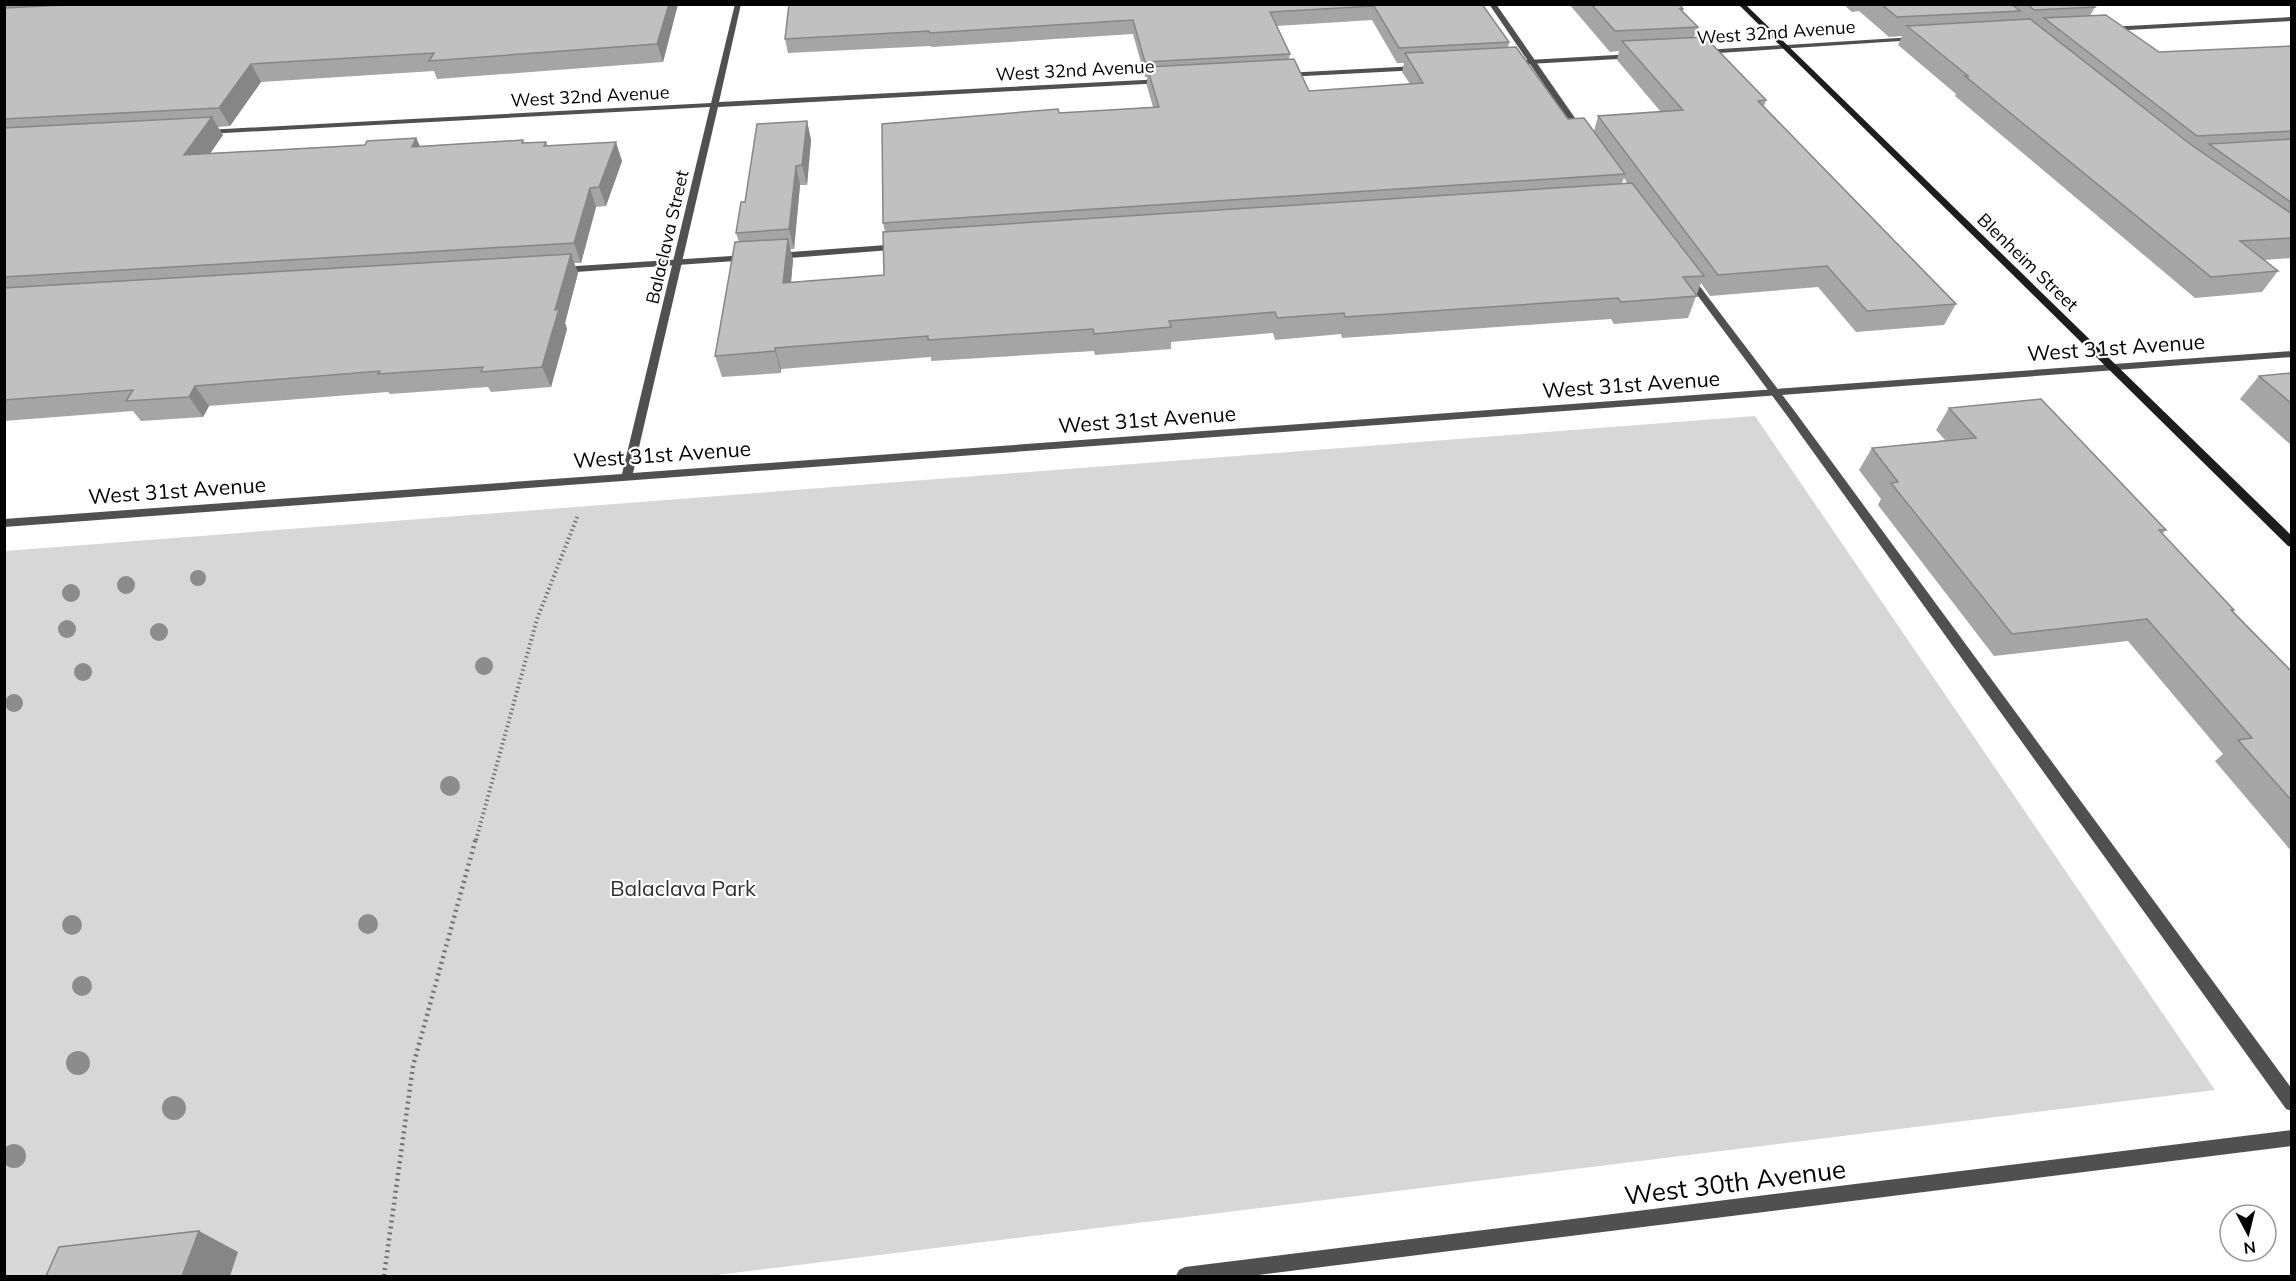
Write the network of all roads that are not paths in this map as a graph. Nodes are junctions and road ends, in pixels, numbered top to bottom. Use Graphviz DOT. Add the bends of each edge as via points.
graph roads {
  1 [pos="738,4"];
  2 [pos="1492,4"];
  3 [pos="1741,4"];
  4 [pos="2292,19"];
  5 [pos="2103,29"];
  6 [pos="1928,38"];
  7 [pos="1784,47"];
  8 [pos="1693,52"];
  9 [pos="1646,55"];
  10 [pos="1531,62"];
  11 [pos="1507,63"];
  12 [pos="1423,67"];
  13 [pos="1279,75"];
  14 [pos="1172,80"];
  15 [pos="714,104"];
  16 [pos="195,132"];
  17 [pos="1589,143"];
  18 [pos="915,246"];
  19 [pos="678,262"];
  20 [pos="548,270"];
  21 [pos="1685,273"];
  22 [pos="2292,354"];
  23 [pos="2111,367"];
  24 [pos="1775,393"];
  25 [pos="627,476"];
  26 [pos="4,523"];
  27 [pos="2292,543"];
  28 [pos="2292,1103"];
  29 [pos="2292,1138"];
  30 [pos="1185,1276"];
  1 -- 15 [label="street, Balaclava Street"];
  2 -- 10 [label="street"];
  3 -- 7 [label="street, Blenheim Street"];
  4 -- 5 [label="street"];
  6 -- 7 [label="street, West 32nd Avenue"];
  7 -- 8 [label="street, West 32nd Avenue"];
  7 -- 23 [label="street, Blenheim Street"];
  9 -- 10 [label="street"];
  10 -- 11 [label="street"];
  10 -- 17 [label="street"];
  12 -- 13 [label="street"];
  14 -- 15 [label="street, West 32nd Avenue"];
  15 -- 16 [label="street, West 32nd Avenue"];
  15 -- 19 [label="street, Balaclava Street"];
  18 -- 19 [label="street"];
  19 -- 20 [label="street"];
  19 -- 25 [label="street, Balaclava Street"];
  21 -- 24 [label="street"];
  22 -- 23 [label="street, West 31st Avenue"];
  23 -- 24 [label="street, West 31st Avenue"];
  23 -- 27 [label="street, Blenheim Street"];
  24 -- 25 [label="street, West 31st Avenue"];
  24 -- 28 [label="street"];
  25 -- 26 [label="street, West 31st Avenue"];
  29 -- 30 [label="street, West 30th Avenue"];
}
